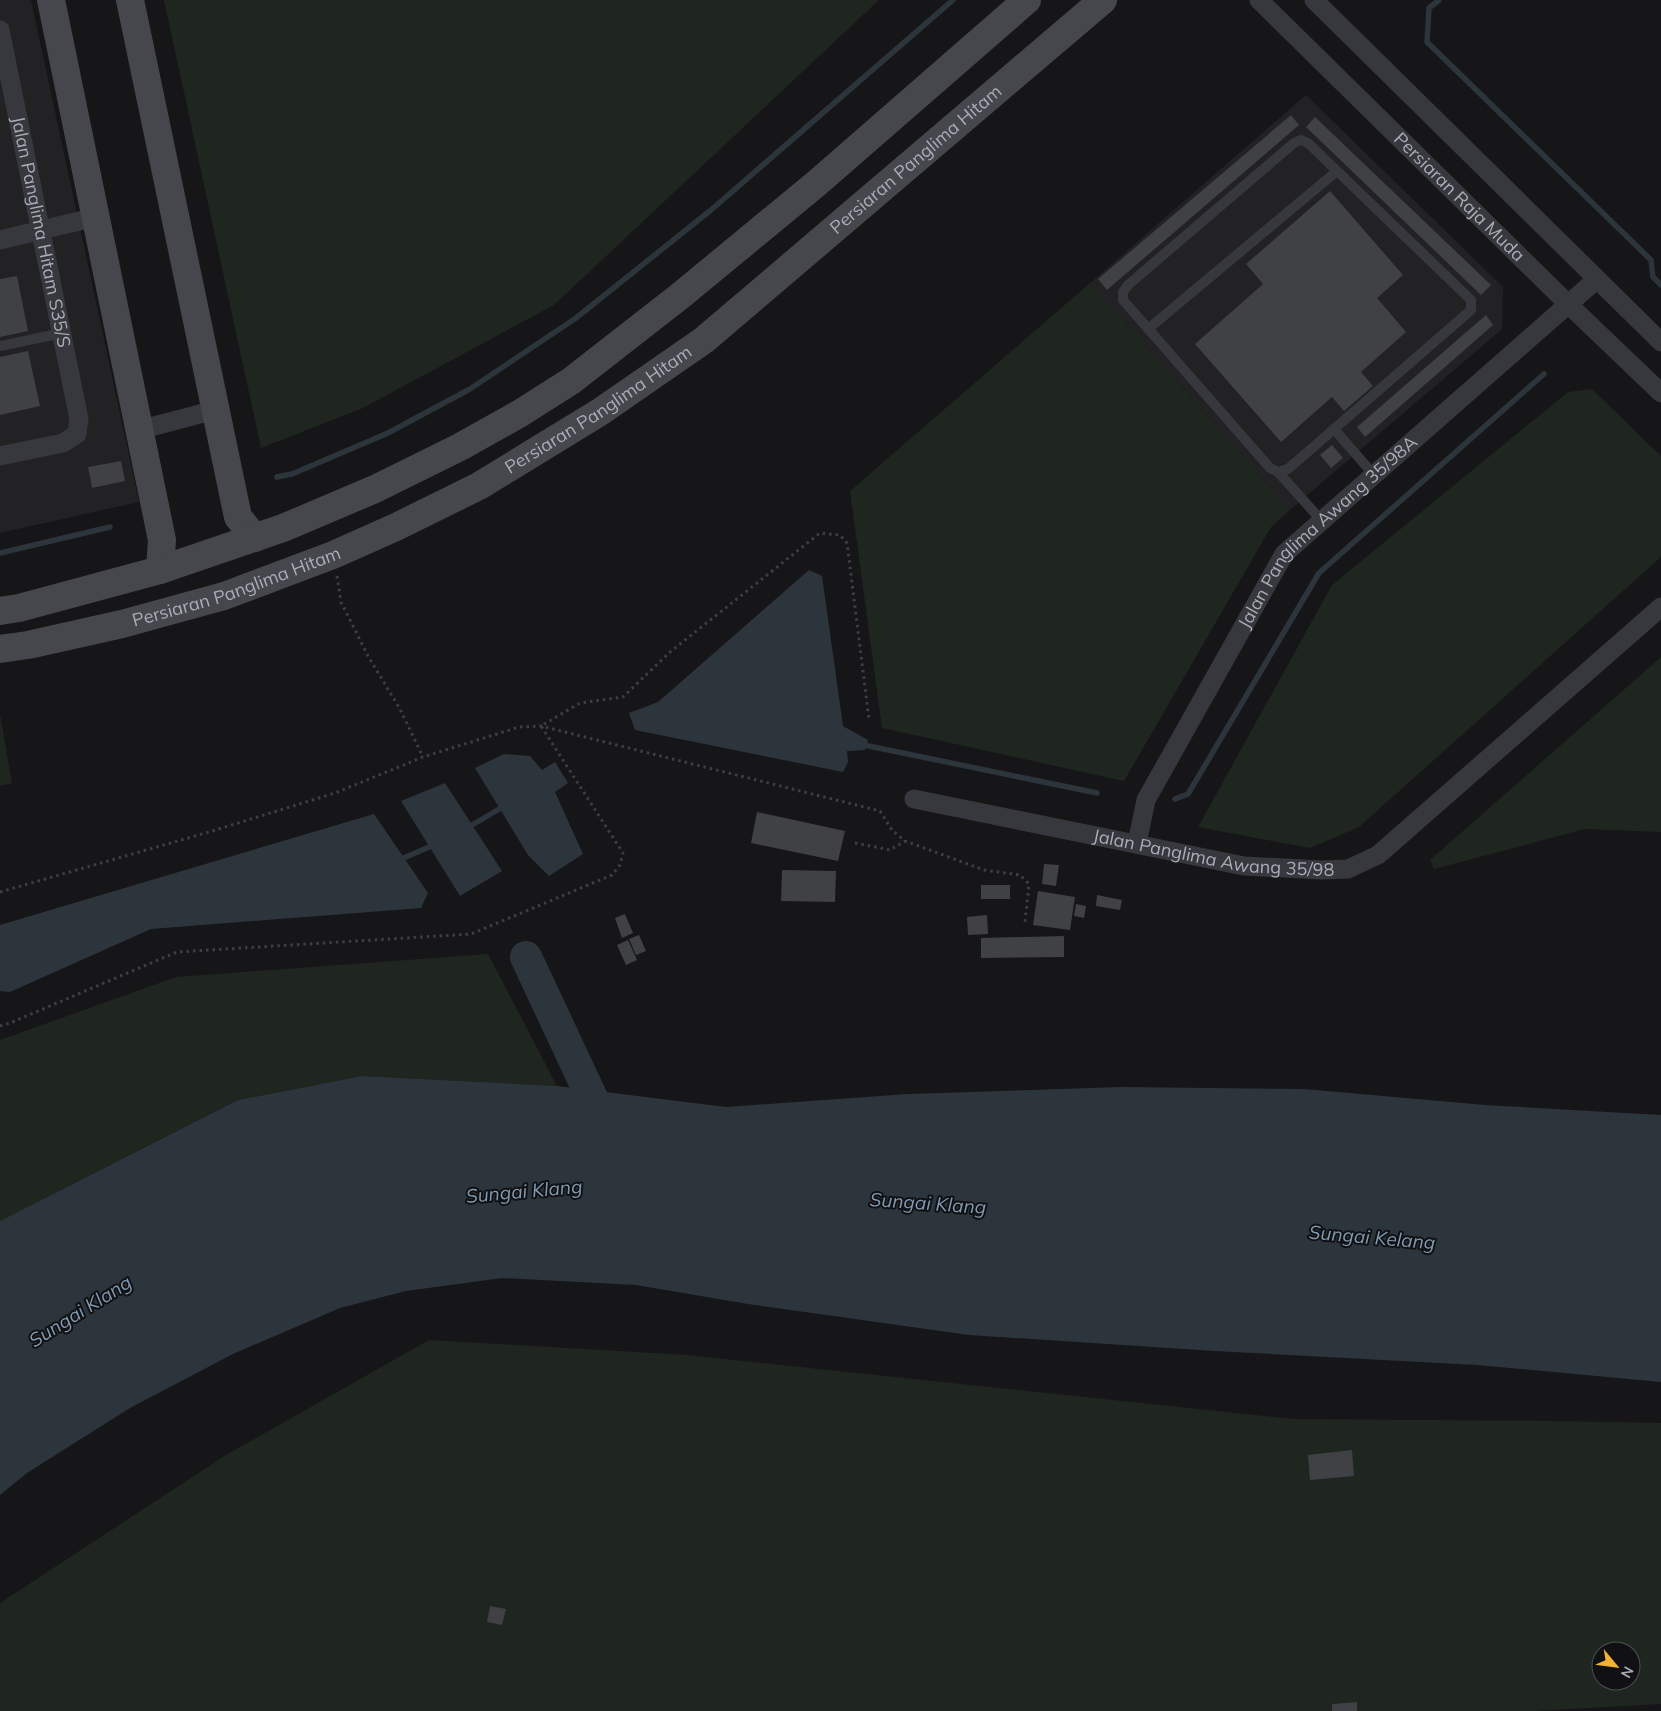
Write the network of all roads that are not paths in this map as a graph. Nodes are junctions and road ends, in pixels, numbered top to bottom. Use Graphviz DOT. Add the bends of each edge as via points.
graph roads {
  1 [pos="51,0"];
  2 [pos="130,0"];
  3 [pos="1027,0"];
  4 [pos="1103,0"];
  5 [pos="1259,0"];
  6 [pos="1314,0"];
  7 [pos="1,36"];
  8 [pos="1337,171"];
  9 [pos="96,217"];
  10 [pos="40,230"];
  11 [pos="0,240"];
  12 [pos="1597,279"];
  13 [pos="1568,304"];
  14 [pos="1148,329"];
  15 [pos="62,334"];
  16 [pos="1661,342"];
  17 [pos="0,346"];
  18 [pos="1661,393"];
  19 [pos="216,410"];
  20 [pos="1334,429"];
  21 [pos="139,430"];
  22 [pos="0,456"];
  23 [pos="1278,472"];
  24 [pos="1374,475"];
  25 [pos="1322,521"];
  26 [pos="254,538"];
  27 [pos="160,570"];
  28 [pos="1661,607"];
  29 [pos="0,611"];
  30 [pos="0,649"];
  31 [pos="914,799"];
  32 [pos="1137,844"];
  1 -- 9 [label="main road"];
  2 -- 19 [label="main road"];
  3 -- 26 [label="main road" via="817,183 627,339 571,380 460,448 375,489"];
  4 -- 30 [label="main road, Persiaran Panglima Hitam" via="704,340 600,412 479,486 333,555 224,596 122,624"];
  5 -- 13 [label="street, Persiaran Raja Muda"];
  6 -- 12 [label="street"];
  7 -- 10 [label="street, Jalan Panglima Hitam S35/S"];
  8 -- 14 [label="lane"];
  8 -- 14 [label="lane" via="1308,143 1301,140 1294,143 1128,285 1123,292 1123,300"];
  8 -- 20 [label="lane" via="1471,300 1471,310"];
  9 -- 10 [label="street"];
  9 -- 21 [label="main road"];
  10 -- 11 [label="street"];
  10 -- 15 [label="street, Jalan Panglima Hitam S35/S"];
  12 -- 13 [label="street, Jalan Panglima Awang 35/98A"];
  12 -- 16 [label="street"];
  13 -- 18 [label="street, Persiaran Raja Muda"];
  13 -- 24 [label="street, Jalan Panglima Awang 35/98A"];
  14 -- 23 [label="lane" via="1270,468"];
  15 -- 17 [label="lane"];
  15 -- 22 [label="street, Jalan Panglima Hitam S35/S" via="79,419 77,434 63,444"];
  19 -- 21 [label="street"];
  19 -- 26 [label="main road" via="238,517"];
  20 -- 23 [label="lane" via="1288,469"];
  20 -- 24 [label="lane"];
  21 -- 27 [label="main road" via="162,540"];
  23 -- 25 [label="lane"];
  24 -- 25 [label="street, Jalan Panglima Awang 35/98A"];
  25 -- 32 [label="street, Jalan Panglima Awang 35/98A" via="1284,554 1146,800"];
  26 -- 27 [label="main road"];
  27 -- 29 [label="main road"];
  28 -- 32 [label="street, Jalan Panglima Awang 35/98" via="1378,855 1348,869 1244,866"];
  31 -- 32 [label="street, Jalan Panglima Awang 35/98"];
}
